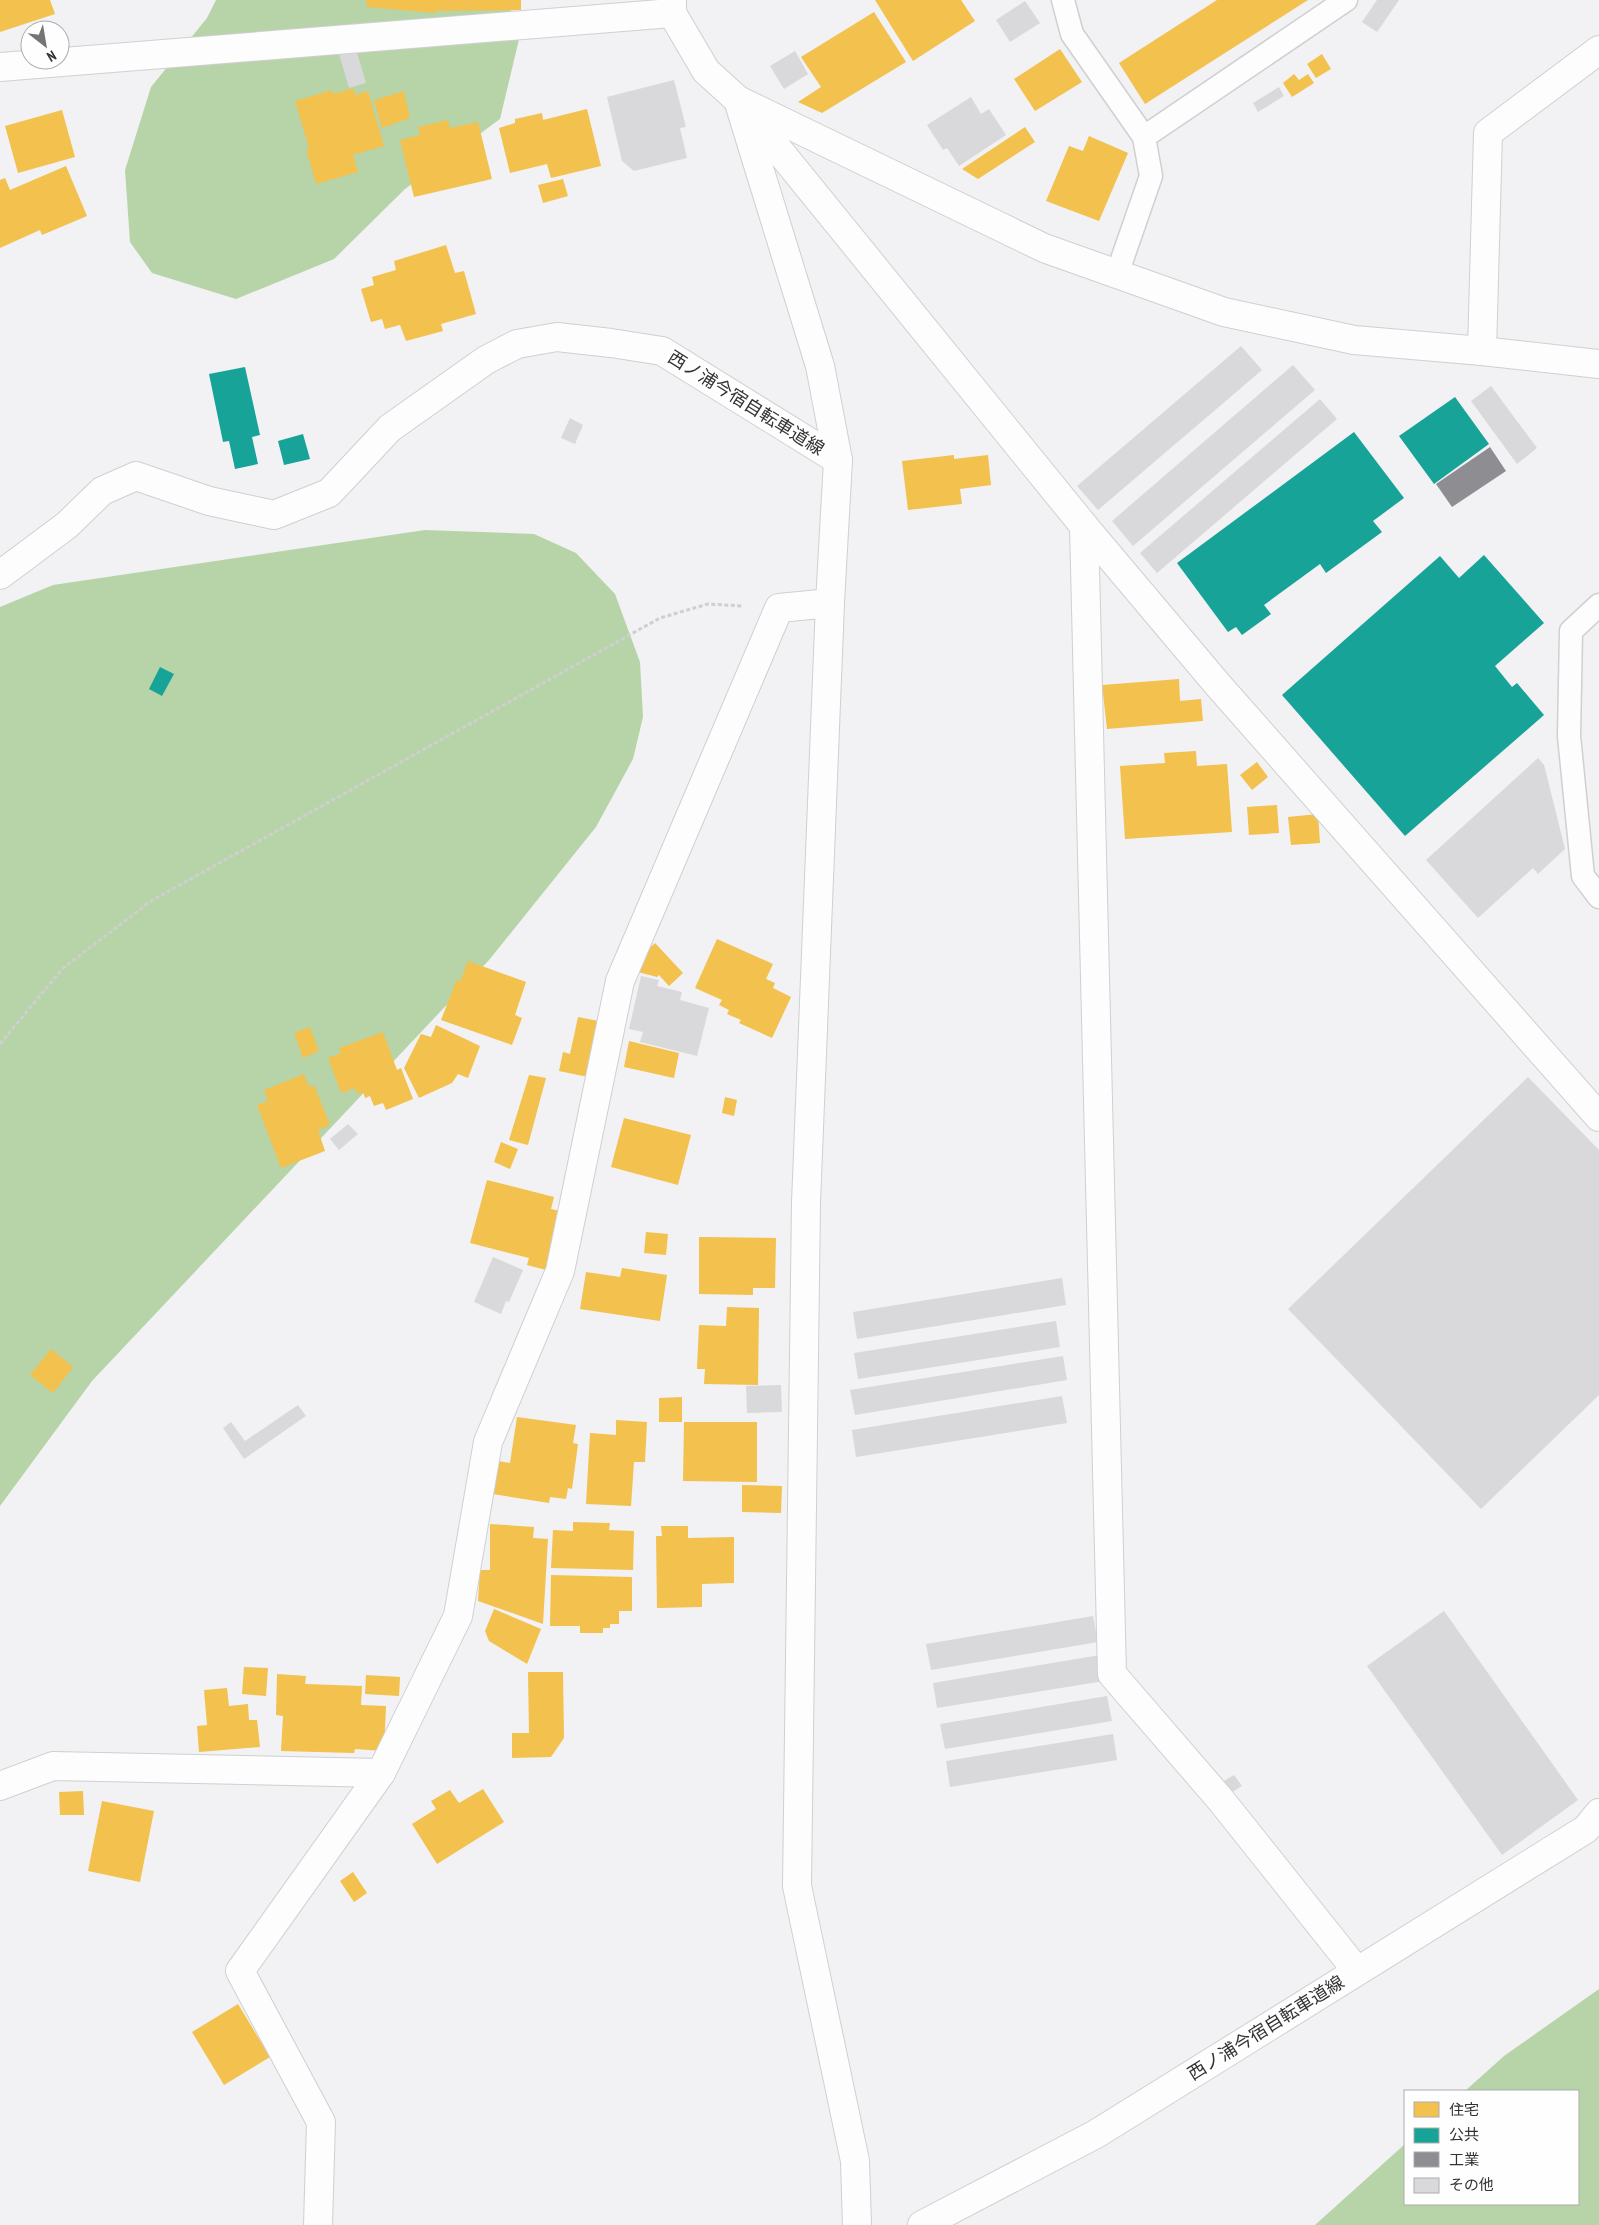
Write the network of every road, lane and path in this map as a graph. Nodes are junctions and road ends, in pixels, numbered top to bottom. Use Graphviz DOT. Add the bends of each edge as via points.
graph roads {
  1 [pos="1063,0"];
  2 [pos="1346,0"];
  3 [pos="672,7"];
  4 [pos="1599,50"];
  5 [pos="0,67"];
  6 [pos="738,100"];
  7 [pos="1144,137"];
  8 [pos="1117,274"];
  9 [pos="1482,351"];
  10 [pos="1599,364"];
  11 [pos="838,460"];
  12 [pos="1084,526"];
  13 [pos="0,575"];
  14 [pos="830,603"];
  15 [pos="1599,605"];
  16 [pos="779,608"];
  17 [pos="1599,897"];
  18 [pos="0,1044"];
  19 [pos="1597,1112"];
  20 [pos="381,1773"];
  21 [pos="0,1786"];
  22 [pos="1599,1813"];
  23 [pos="1357,1971"];
  24 [pos="318,2225"];
  25 [pos="857,2225"];
  26 [pos="922,2225"];
  1 -- 7 [label="lane" via="1072,34"];
  2 -- 7 [label="lane"];
  3 -- 5 [label="street"];
  3 -- 6 [label="street" via="706,71"];
  4 -- 9 [label="street" via="1488,133"];
  6 -- 8 [label="street" via="1044,248"];
  6 -- 11 [label="street" via="820,366"];
  6 -- 12 [label="street"];
  7 -- 8 [label="lane" via="1152,176"];
  8 -- 9 [label="street" via="1224,312 1354,340"];
  9 -- 10 [label="street"];
  11 -- 13 [label="street, 西ノ浦今宿自転車道線" via="662,351 557,338 517,344 486,360 390,428 329,493 274,515 209,501 136,476 102,491 67,525"];
  11 -- 14 [label="street"];
  12 -- 19 [label="street" via="1225,693"];
  12 -- 23 [label="street" via="1112,1674 1220,1799"];
  14 -- 16 [label="street"];
  14 -- 25 [label="street" via="806,1203 797,1886 855,2161"];
  15 -- 17 [label="lane" via="1571,631 1569,736 1583,876"];
  16 -- 18 [label="path" via="708,604 660,618 151,901 62,969"];
  16 -- 20 [label="street" via="620,981 560,1270 488,1442 458,1616"];
  20 -- 21 [label="street" via="53,1766"];
  20 -- 24 [label="street" via="240,1971 321,2122"];
  22 -- 23 [label="street, 西ノ浦今宿自転車道線" via="1586,1829"];
  23 -- 26 [label="street, 西ノ浦今宿自転車道線" via="1096,2134"];
}
